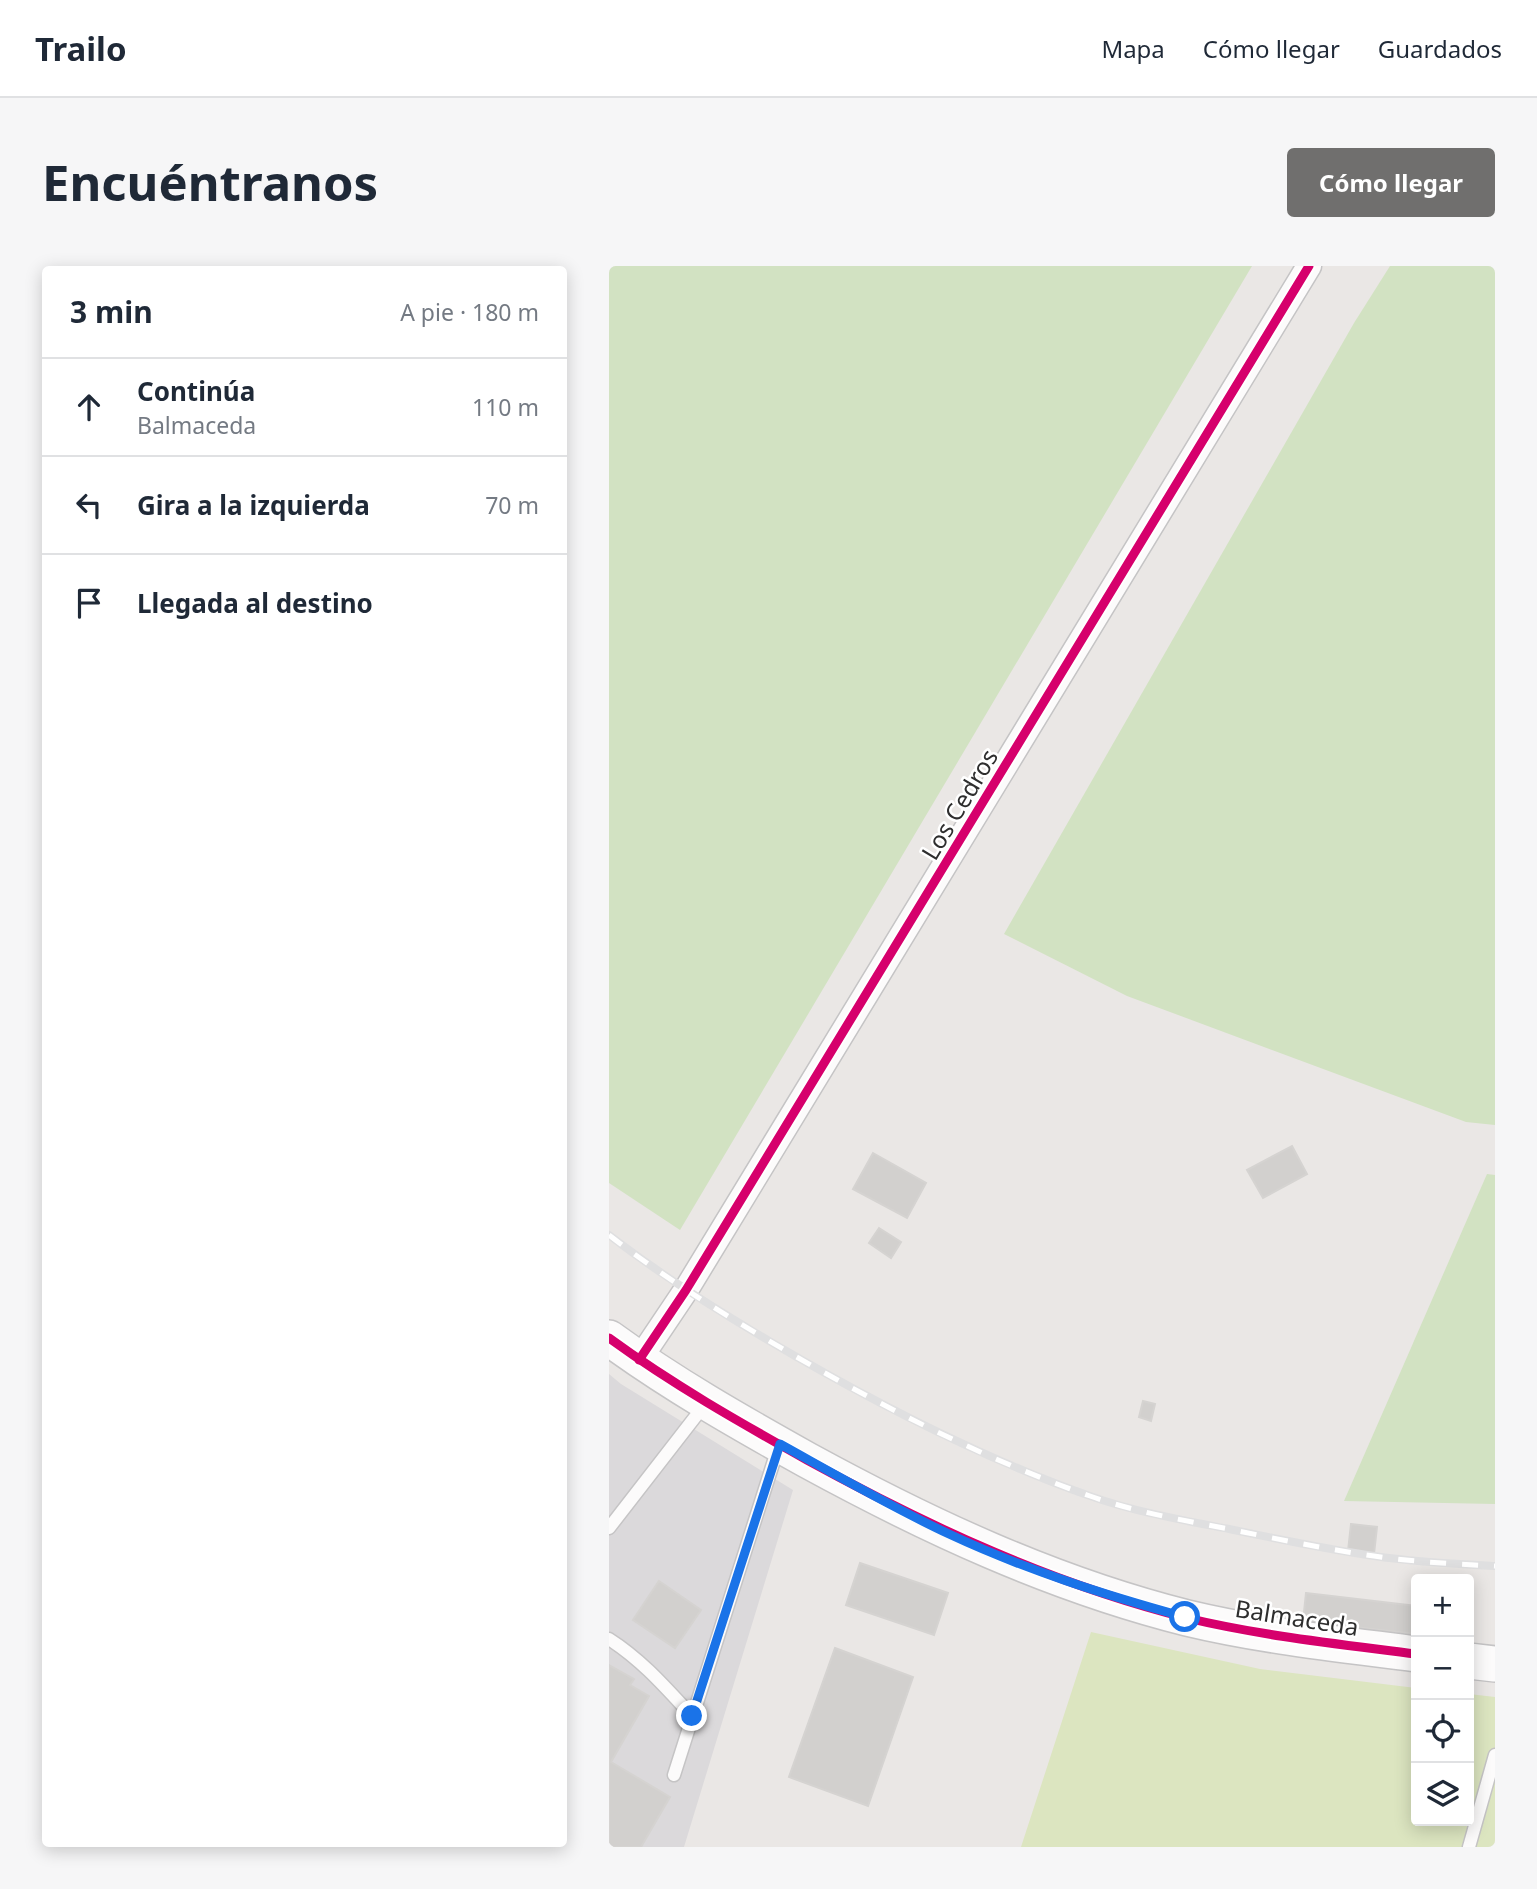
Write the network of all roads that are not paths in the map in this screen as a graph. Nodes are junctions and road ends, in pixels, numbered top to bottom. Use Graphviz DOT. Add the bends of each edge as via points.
graph roads {
  1 [pos="1309,266"];
  2 [pos="609,1338"];
  3 [pos="639,1360"];
  4 [pos="706,1402"];
  5 [pos="780,1444"];
  6 [pos="609,1528"];
  7 [pos="609,1639"];
  8 [pos="1411,1653"];
  9 [pos="1474,1662"];
  10 [pos="1495,1664"];
  11 [pos="692,1716"];
  12 [pos="1495,1755"];
  13 [pos="674,1775"];
  14 [pos="1489,1801"];
  15 [pos="1469,1847"];
  1 -- 3 [label="street, Los Cedros"];
  2 -- 3 [label="street, Balmaceda"];
  3 -- 4 [label="street, Balmaceda"];
  4 -- 5 [label="street, Balmaceda"];
  4 -- 6 [label="lane"];
  5 -- 8 [label="street, Balmaceda" via="930,1525 1054,1577 1185,1617 1253,1632"];
  5 -- 11 [label="lane"];
  7 -- 11 [label="lane" via="647,1668"];
  9 -- 10 [label="street"];
  11 -- 13 [label="lane"];
  12 -- 14 [label="lane"];
  14 -- 15 [label="lane"];
}
